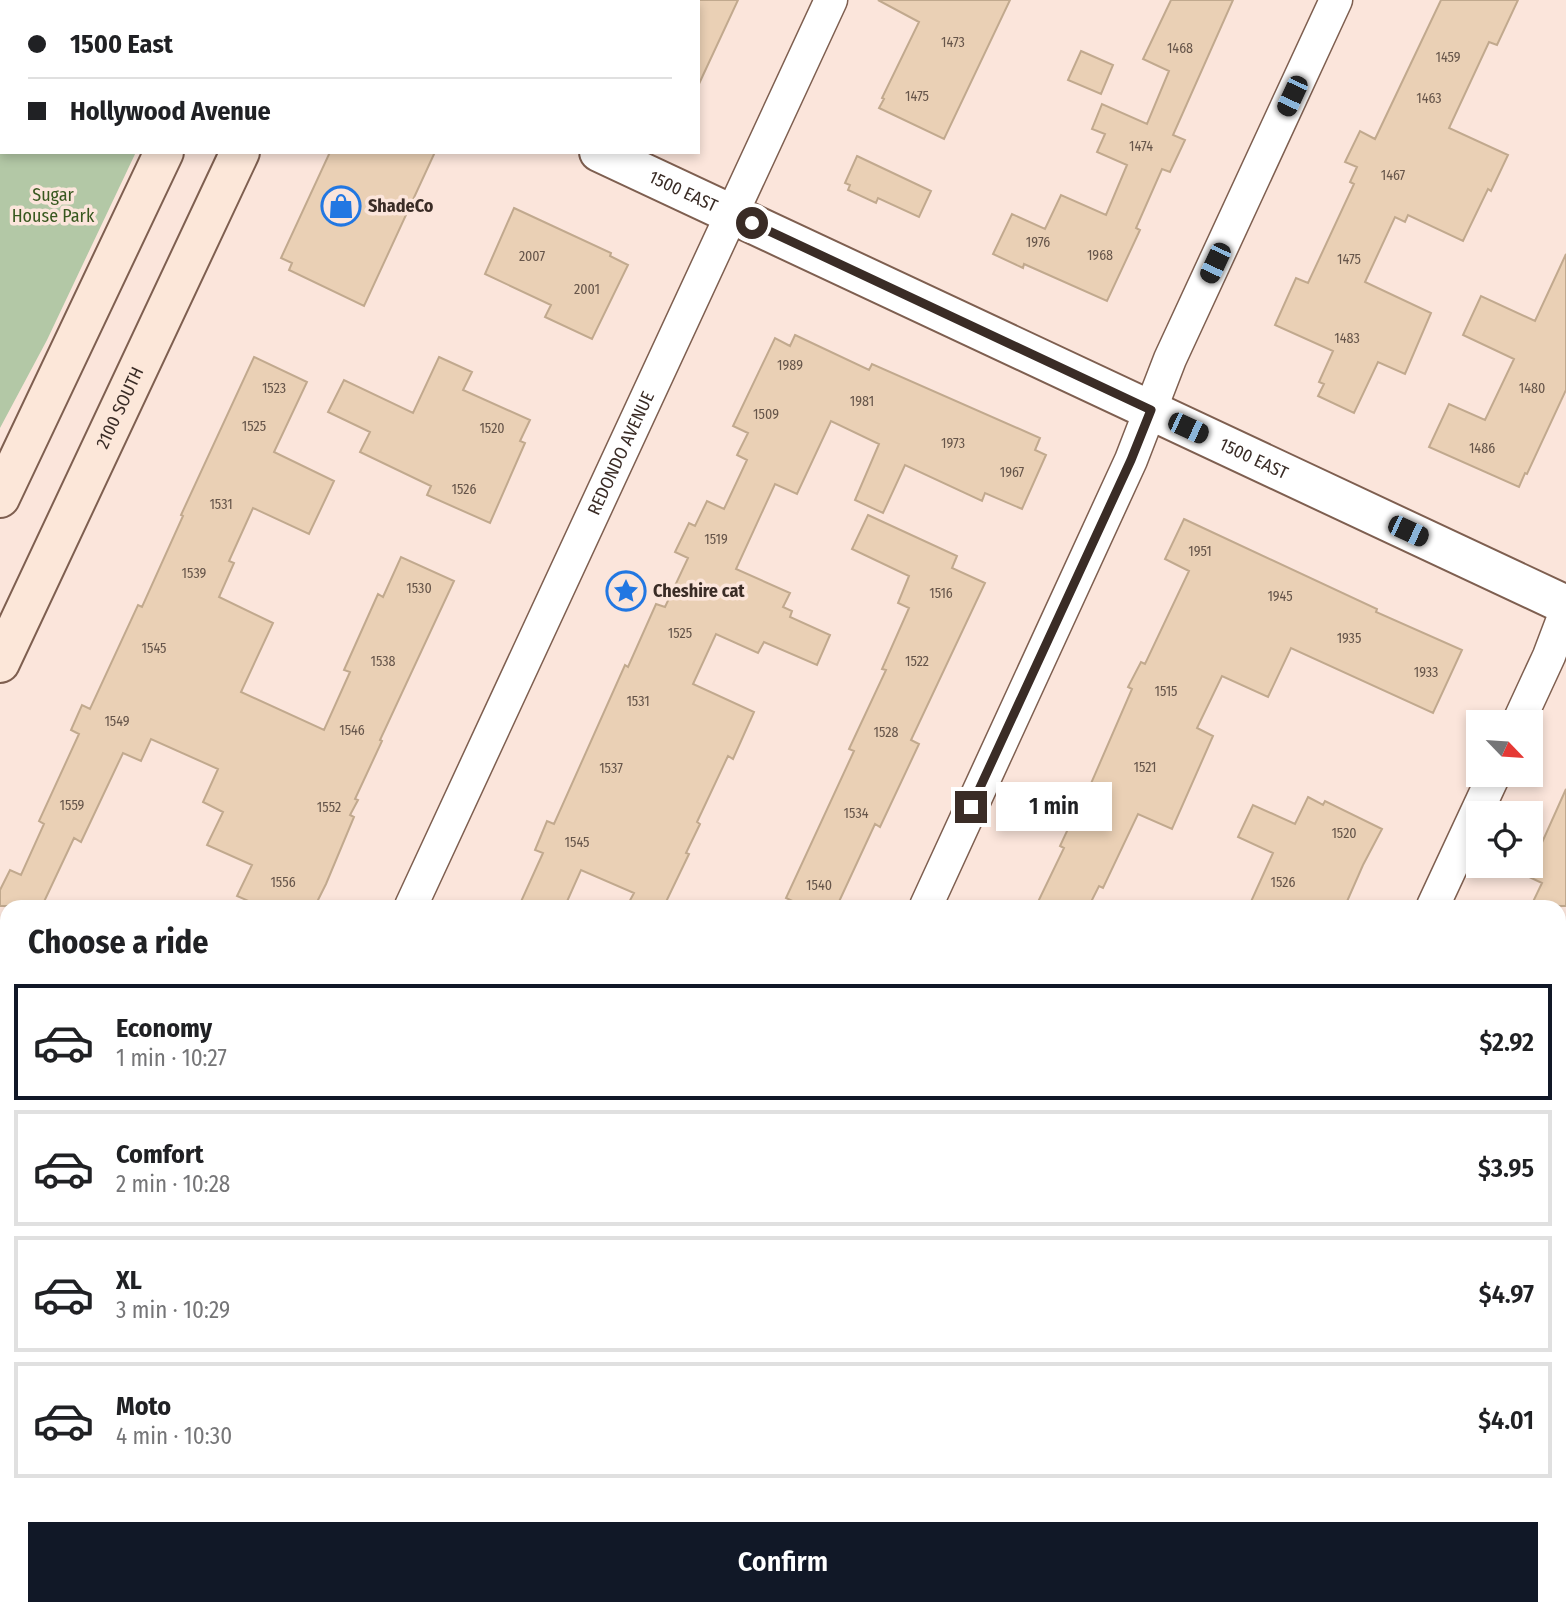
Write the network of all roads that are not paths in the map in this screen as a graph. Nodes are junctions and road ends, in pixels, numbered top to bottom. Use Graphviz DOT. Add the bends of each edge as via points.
graph roads {
  1 [pos="831,0"];
  2 [pos="1336,0"];
  3 [pos="163,154"];
  4 [pos="239,154"];
  5 [pos="603,154"];
  6 [pos="732,214"];
  7 [pos="1151,410"];
  8 [pos="0,498"];
  9 [pos="1566,605"];
  10 [pos="1566,611"];
  11 [pos="0,663"];
  12 [pos="1524,710"];
  13 [pos="1488,788"];
  14 [pos="414,900"];
  15 [pos="929,900"];
  16 [pos="1436,900"];
  1 -- 6 [label="street, REDONDO AVENUE"];
  2 -- 7 [label="street" via="1170,359"];
  3 -- 8 [label="main road"];
  4 -- 11 [label="main road, 2100 SOUTH"];
  5 -- 6 [label="street, 1500 EAST"];
  6 -- 7 [label="street, 1500 EAST"];
  6 -- 14 [label="street, REDONDO AVENUE"];
  7 -- 9 [label="street, 1500 EAST"];
  7 -- 15 [label="street"];
  10 -- 12 [label="street"];
  13 -- 16 [label="street"];
}
